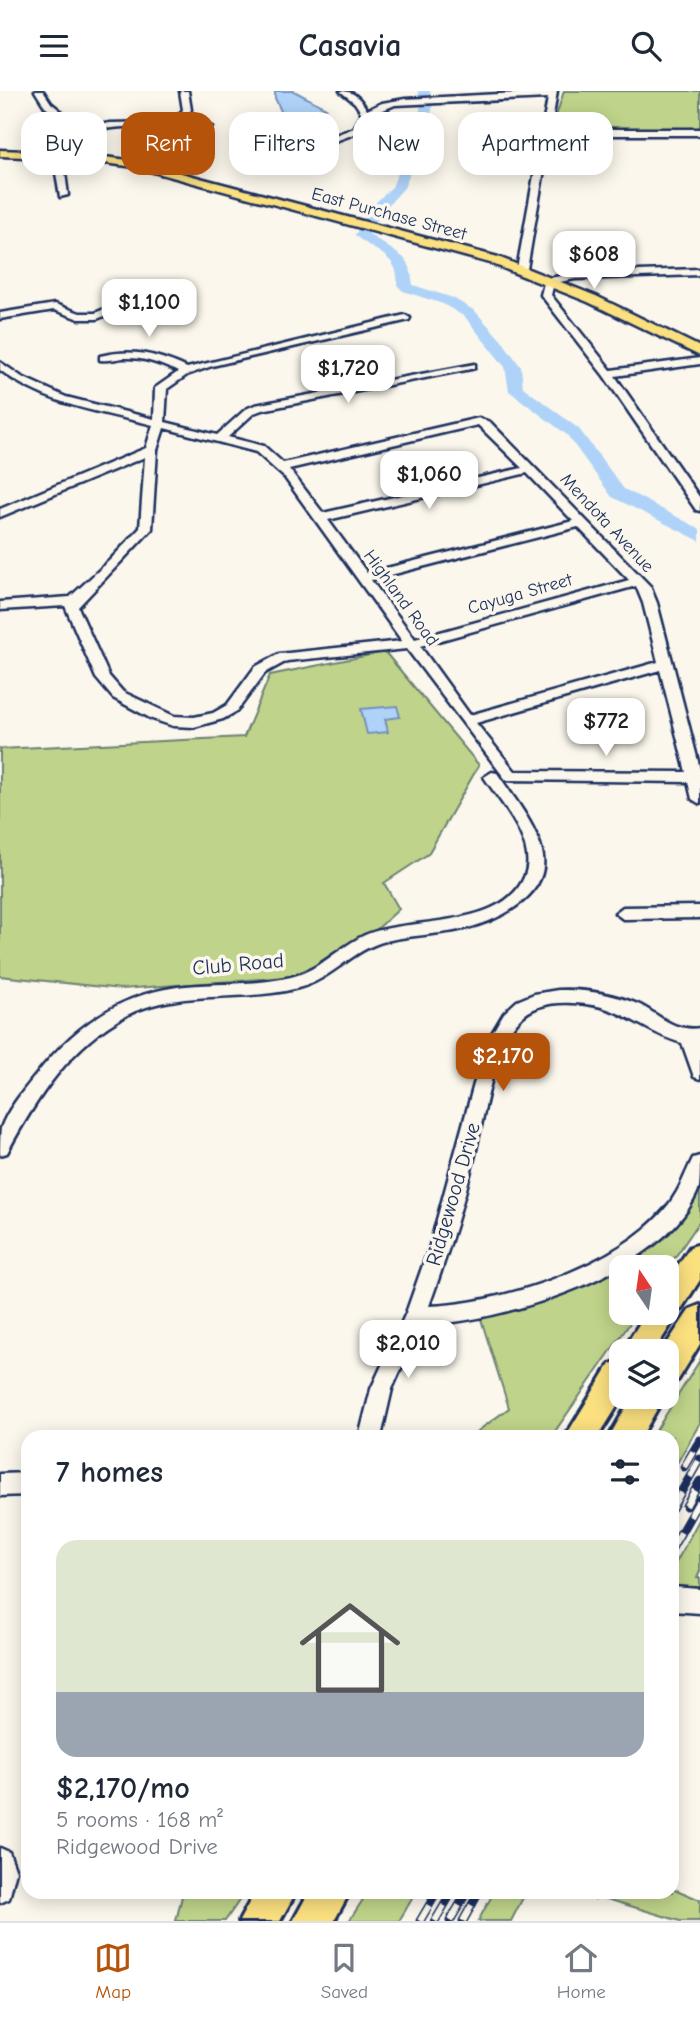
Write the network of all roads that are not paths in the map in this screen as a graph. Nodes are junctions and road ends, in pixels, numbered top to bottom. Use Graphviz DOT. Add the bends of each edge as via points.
graph roads {
  1 [pos="39,91"];
  2 [pos="184,91"];
  3 [pos="344,91"];
  4 [pos="552,93"];
  5 [pos="358,101"];
  6 [pos="388,104"];
  7 [pos="56,112"];
  8 [pos="185,112"];
  9 [pos="365,112"];
  10 [pos="370,112"];
  11 [pos="550,112"];
  12 [pos="613,132"];
  13 [pos="700,132"];
  14 [pos="0,153"];
  15 [pos="21,154"];
  16 [pos="107,160"];
  17 [pos="60,175"];
  18 [pos="539,175"];
  19 [pos="63,195"];
  20 [pos="522,269"];
  21 [pos="700,272"];
  22 [pos="549,281"];
  23 [pos="124,298"];
  24 [pos="0,316"];
  25 [pos="405,318"];
  26 [pos="700,352"];
  27 [pos="104,358"];
  28 [pos="700,361"];
  29 [pos="0,365"];
  30 [pos="471,366"];
  31 [pos="187,372"];
  32 [pos="608,374"];
  33 [pos="159,425"];
  34 [pos="220,438"];
  35 [pos="151,450"];
  36 [pos="281,467"];
  37 [pos="531,469"];
  38 [pos="700,507"];
  39 [pos="0,513"];
  40 [pos="318,518"];
  41 [pos="582,522"];
  42 [pos="362,578"];
  43 [pos="639,581"];
  44 [pos="74,601"];
  45 [pos="0,606"];
  46 [pos="411,644"];
  47 [pos="666,664"];
  48 [pos="467,721"];
  49 [pos="492,777"];
  50 [pos="697,777"];
  51 [pos="700,799"];
  52 [pos="700,912"];
  53 [pos="623,913"];
  54 [pos="694,1036"];
  55 [pos="700,1072"];
  56 [pos="0,1147"];
  57 [pos="700,1164"];
  58 [pos="700,1256"];
  59 [pos="679,1288"];
  60 [pos="415,1316"];
  61 [pos="700,1318"];
  62 [pos="679,1351"];
  63 [pos="609,1392"];
  64 [pos="642,1409"];
  65 [pos="371,1430"];
  66 [pos="585,1430"];
  67 [pos="628,1430"];
  68 [pos="21,1484"];
  69 [pos="0,1485"];
  70 [pos="679,1600"];
  71 [pos="700,1601"];
  72 [pos="0,1861"];
  73 [pos="0,1890"];
  74 [pos="272,1899"];
  75 [pos="326,1899"];
  76 [pos="258,1921"];
  77 [pos="312,1921"];
  1 -- 7 [label="street"];
  2 -- 8 [label="street"];
  3 -- 5 [label="street"];
  4 -- 6 [label="street"];
  4 -- 11 [label="street"];
  5 -- 6 [label="street"];
  5 -- 9 [label="street"];
  6 -- 10 [label="street"];
  12 -- 13 [label="street"];
  14 -- 15 [label="main road, East Purchase Street"];
  16 -- 20 [label="main road, East Purchase Street" via="136,164"];
  17 -- 19 [label="street"];
  18 -- 20 [label="street"];
  20 -- 22 [label="main road, East Purchase Street"];
  21 -- 22 [label="street" via="587,275"];
  22 -- 26 [label="main road"];
  22 -- 32 [label="street" via="545,295"];
  23 -- 24 [label="street" via="97,316 79,316 55,307"];
  25 -- 31 [label="street"];
  27 -- 31 [label="street" via="148,355"];
  28 -- 32 [label="street"];
  29 -- 33 [label="street, Highland Road" via="18,379 62,399"];
  30 -- 34 [label="street" via="259,407"];
  31 -- 33 [label="street" via="161,389"];
  32 -- 38 [label="street"];
  33 -- 34 [label="street, Highland Road"];
  33 -- 35 [label="street"];
  34 -- 36 [label="street, Highland Road" via="260,449"];
  35 -- 39 [label="street"];
  35 -- 44 [label="street" via="146,529"];
  36 -- 37 [label="street, Mendota Avenue" via="477,422 486,424"];
  36 -- 40 [label="street, Highland Road"];
  37 -- 40 [label="street"];
  37 -- 41 [label="street, Mendota Avenue"];
  40 -- 42 [label="street, Highland Road"];
  41 -- 42 [label="street"];
  41 -- 43 [label="street, Mendota Avenue"];
  42 -- 46 [label="street, Highland Road"];
  43 -- 46 [label="street, Cayuga Street"];
  43 -- 47 [label="street, Mendota Avenue" via="650,603"];
  44 -- 45 [label="street"];
  44 -- 46 [label="street, Cayuga Street" via="72,612 103,678 134,705 173,721 207,720 225,712 243,696 260,670 284,657"];
  46 -- 48 [label="street, Highland Road"];
  47 -- 48 [label="street"];
  47 -- 50 [label="street, Mendota Avenue"];
  48 -- 50 [label="street, Highland Road" via="511,775"];
  49 -- 56 [label="street, Club Road" via="535,854 534,872 517,897 485,917 378,936 319,975 298,982 259,989 178,992 122,1009 61,1057 19,1111"];
  50 -- 51 [label="street, Mendota Avenue"];
  52 -- 53 [label="street"];
  54 -- 55 [label="street, Ridgewood Drive"];
  54 -- 60 [label="street, Ridgewood Drive" via="667,1032 624,1006 586,997 541,999 514,1013 496,1045 450,1215"];
  57 -- 60 [label="street" via="667,1222 611,1260 524,1298 439,1316"];
  58 -- 59 [label="highway"];
  60 -- 65 [label="street, Ridgewood Drive" via="374,1405"];
  61 -- 62 [label="highway"];
  63 -- 66 [label="highway"];
  64 -- 67 [label="highway"];
  68 -- 69 [label="street"];
  70 -- 71 [label="street"];
  72 -- 73 [label="street"];
  74 -- 76 [label="highway"];
  75 -- 77 [label="highway"];
}
